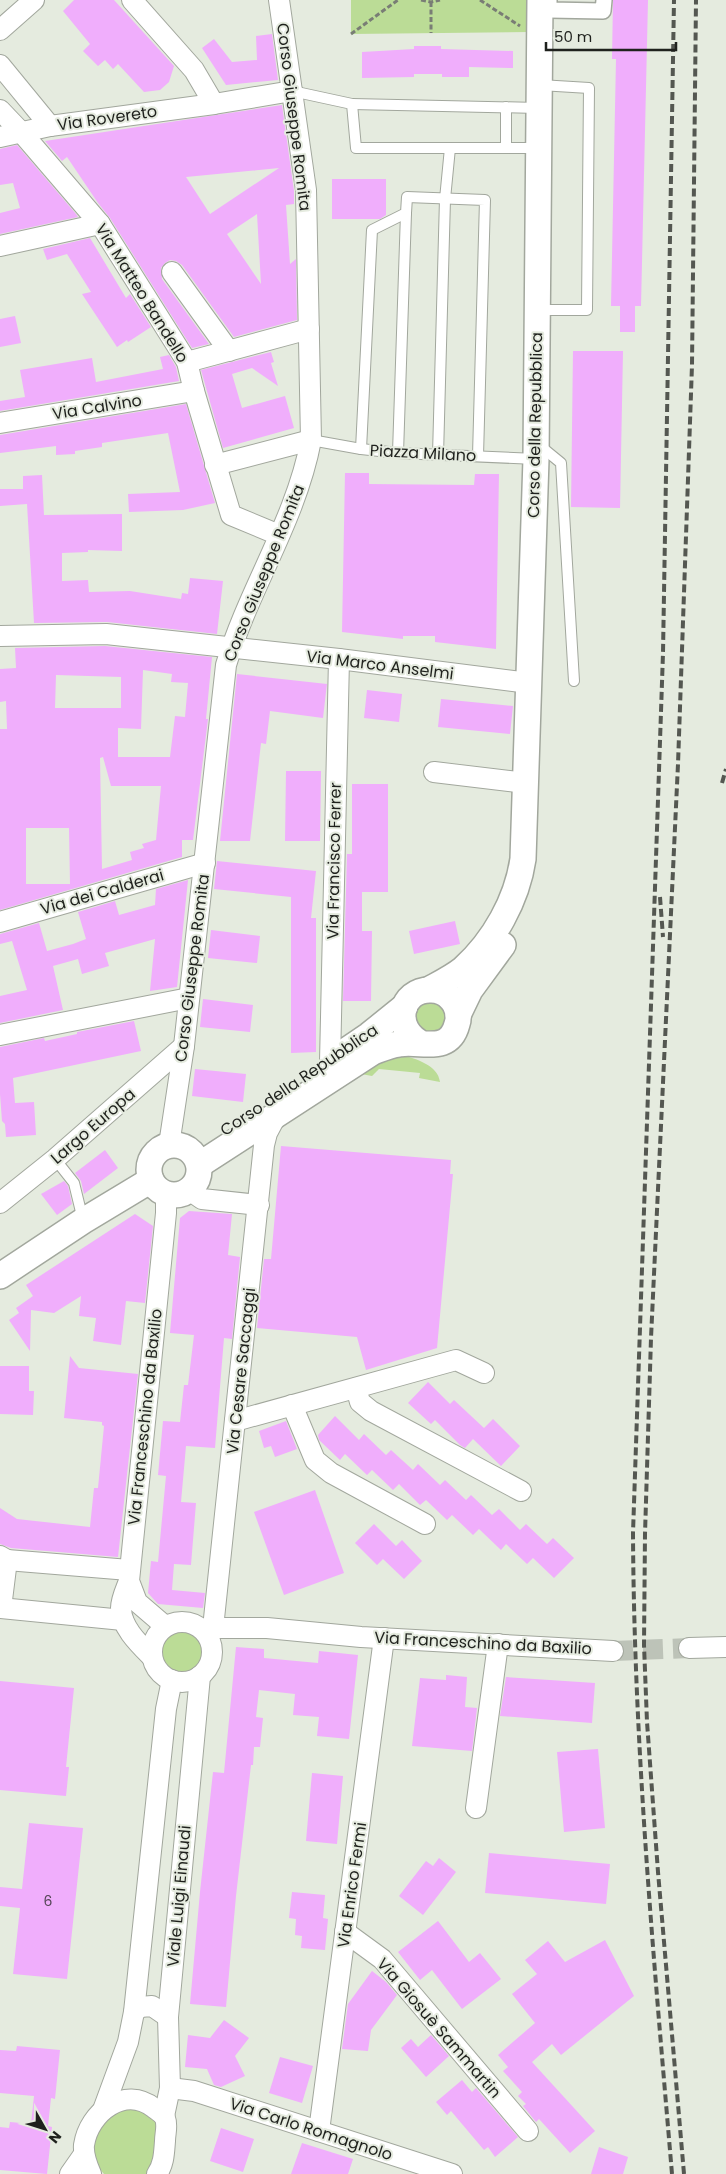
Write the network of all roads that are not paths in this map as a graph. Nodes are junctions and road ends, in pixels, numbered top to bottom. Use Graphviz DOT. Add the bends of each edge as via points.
graph roads {
  1 [pos="34,0"];
  2 [pos="132,0"];
  3 [pos="279,0"];
  4 [pos="540,0"];
  5 [pos="549,0"];
  6 [pos="604,0"];
  7 [pos="0,30"];
  8 [pos="0,65"];
  9 [pos="292,91"];
  10 [pos="539,96"];
  11 [pos="214,104"];
  12 [pos="352,104"];
  13 [pos="506,107"];
  14 [pos="0,110"];
  15 [pos="50,126"];
  16 [pos="22,133"];
  17 [pos="0,137"];
  18 [pos="450,148"];
  19 [pos="506,148"];
  20 [pos="538,148"];
  21 [pos="445,199"];
  22 [pos="406,213"];
  23 [pos="100,224"];
  24 [pos="0,246"];
  25 [pos="172,272"];
  26 [pos="536,310"];
  27 [pos="309,329"];
  28 [pos="229,351"];
  29 [pos="187,362"];
  30 [pos="194,391"];
  31 [pos="0,423"];
  32 [pos="311,440"];
  33 [pos="361,449"];
  34 [pos="536,451"];
  35 [pos="398,453"];
  36 [pos="438,455"];
  37 [pos="478,456"];
  38 [pos="215,465"];
  39 [pos="279,535"];
  40 [pos="0,636"];
  41 [pos="231,648"];
  42 [pos="339,659"];
  43 [pos="574,681"];
  44 [pos="529,683"];
  45 [pos="434,772"];
  46 [pos="526,783"];
  47 [pos="524,850"];
  48 [pos="205,863"];
  49 [pos="0,922"];
  50 [pos="430,989"];
  51 [pos="189,998"];
  52 [pos="405,1006"];
  53 [pos="458,1015"];
  54 [pos="0,1035"];
  55 [pos="423,1044"];
  56 [pos="184,1046"];
  57 [pos="330,1062"];
  58 [pos="276,1116"];
  59 [pos="186,1154"];
  60 [pos="55,1159"];
  61 [pos="169,1188"];
  62 [pos="0,1203"];
  63 [pos="258,1205"];
  64 [pos="83,1221"];
  65 [pos="0,1276"];
  66 [pos="484,1373"];
  67 [pos="356,1388"];
  68 [pos="292,1405"];
  69 [pos="235,1421"];
  70 [pos="521,1491"];
  71 [pos="426,1524"];
  72 [pos="3,1558"];
  73 [pos="219,1572"];
  74 [pos="129,1576"];
  75 [pos="0,1608"];
  76 [pos="123,1620"];
  77 [pos="165,1626"];
  78 [pos="248,1628"];
  79 [pos="209,1630"];
  80 [pos="384,1638"];
  81 [pos="498,1644"];
  82 [pos="726,1647"];
  83 [pos="689,1648"];
  84 [pos="613,1650"];
  85 [pos="152,1657"];
  86 [pos="200,1676"];
  87 [pos="172,1680"];
  88 [pos="476,1808"];
  89 [pos="345,1932"];
  90 [pos="134,2012"];
  91 [pos="168,2018"];
  92 [pos="170,2088"];
  93 [pos="103,2110"];
  94 [pos="164,2116"];
  95 [pos="319,2131"];
  96 [pos="528,2131"];
  97 [pos="84,2154"];
  98 [pos="162,2171"];
  99 [pos="70,2174"];
  100 [pos="91,2174"];
  101 [pos="452,2174"];
  1 -- 7 [label="street"];
  2 -- 11 [label="street" via="194,70"];
  3 -- 9 [label="street, Corso Giuseppe Romita"];
  4 -- 10 [label="street, Corso della Repubblica"];
  5 -- 6 [label="street" via="549,10 603,10"];
  8 -- 15 [label="street"];
  9 -- 11 [label="street, Via Rovereto"];
  9 -- 12 [label="lane"];
  9 -- 27 [label="street, Corso Giuseppe Romita" via="306,190"];
  10 -- 13 [label="lane"];
  10 -- 20 [label="street, Corso della Repubblica"];
  10 -- 26 [label="lane" via="589,88 587,310"];
  11 -- 15 [label="street, Via Rovereto"];
  12 -- 13 [label="lane"];
  12 -- 18 [label="lane" via="356,148"];
  13 -- 19 [label="lane"];
  14 -- 16 [label="street, Via Matteo Bandello"];
  15 -- 16 [label="street, Via Rovereto"];
  16 -- 17 [label="street, Via Rovereto"];
  16 -- 23 [label="street, Via Matteo Bandello"];
  18 -- 19 [label="lane"];
  18 -- 21 [label="lane"];
  19 -- 20 [label="lane"];
  20 -- 26 [label="street, Corso della Repubblica"];
  21 -- 22 [label="lane" via="407,196"];
  21 -- 36 [label="lane"];
  21 -- 37 [label="lane" via="485,200"];
  22 -- 33 [label="lane" via="372,230"];
  22 -- 35 [label="lane"];
  23 -- 24 [label="street"];
  23 -- 29 [label="street, Via Matteo Bandello"];
  25 -- 28 [label="street"];
  26 -- 34 [label="street, Corso della Repubblica"];
  27 -- 28 [label="street"];
  27 -- 32 [label="street, Corso Giuseppe Romita"];
  28 -- 29 [label="street"];
  29 -- 30 [label="street, Via Matteo Bandello"];
  30 -- 31 [label="street, Via Calvino"];
  30 -- 38 [label="street, Via Matteo Bandello"];
  32 -- 33 [label="lane, Piazza Milano"];
  32 -- 38 [label="street"];
  32 -- 39 [label="street, Corso Giuseppe Romita" via="305,472"];
  33 -- 35 [label="lane, Piazza Milano"];
  34 -- 37 [label="lane, Piazza Milano"];
  34 -- 43 [label="lane" via="561,463"];
  34 -- 44 [label="street, Corso della Repubblica"];
  35 -- 36 [label="lane, Piazza Milano"];
  36 -- 37 [label="lane, Piazza Milano"];
  38 -- 39 [label="street, Via Matteo Bandello" via="231,515"];
  39 -- 41 [label="street, Corso Giuseppe Romita"];
  40 -- 41 [label="street, Via Marco Anselmi" via="106,634"];
  41 -- 42 [label="street, Via Marco Anselmi"];
  41 -- 48 [label="street, Corso Giuseppe Romita" via="226,665"];
  42 -- 44 [label="street, Via Marco Anselmi"];
  42 -- 57 [label="street, Via Francisco Ferrer"];
  44 -- 46 [label="street, Corso della Repubblica"];
  45 -- 46 [label="street"];
  46 -- 47 [label="street, Corso della Repubblica"];
  47 -- 50 [label="street, Corso della Repubblica" via="520,876 503,918 462,969"];
  47 -- 53 [label="street, Corso della Repubblica" via="524,896 520,912 502,948 466,996"];
  48 -- 49 [label="street, Via dei Calderai"];
  48 -- 51 [label="street, Corso Giuseppe Romita"];
  50 -- 52 [label="street" via="415,994"];
  50 -- 53 [label="street" via="452,1000"];
  51 -- 54 [label="street"];
  51 -- 56 [label="street, Corso Giuseppe Romita"];
  52 -- 55 [label="street" via="403,1025 414,1040"];
  52 -- 57 [label="street, Corso della Repubblica"];
  53 -- 55 [label="street" via="457,1025 448,1040 431,1046"];
  55 -- 58 [label="street, Corso della Repubblica" via="397,1044 373,1052"];
  56 -- 59 [label="street, Corso Giuseppe Romita"];
  56 -- 60 [label="street, Largo Europa"];
  57 -- 59 [label="street, Corso della Repubblica"];
  58 -- 59 [label="street, Corso della Repubblica"];
  58 -- 63 [label="street, Via Cesare Saccaggi" via="264,1145"];
  59 -- 61 [label="street" via="198,1179"];
  59 -- 61 [label="street" via="156,1152 152,1158 149,1165"];
  60 -- 62 [label="street, Largo Europa"];
  60 -- 64 [label="lane" via="74,1183"];
  61 -- 63 [label="street" via="202,1199"];
  61 -- 64 [label="street"];
  61 -- 74 [label="street, Via Franceschino da Baxilio"];
  63 -- 69 [label="street, Via Cesare Saccaggi"];
  64 -- 65 [label="street"];
  66 -- 67 [label="street" via="456,1360"];
  67 -- 68 [label="street"];
  67 -- 70 [label="street" via="360,1402 371,1411"];
  68 -- 69 [label="street"];
  68 -- 71 [label="street" via="315,1460 331,1473"];
  69 -- 73 [label="street, Via Cesare Saccaggi"];
  72 -- 74 [label="street"];
  72 -- 75 [label="street"];
  73 -- 78 [label="street" via="227,1606 233,1616"];
  73 -- 79 [label="street, Via Cesare Saccaggi"];
  74 -- 76 [label="street, Via Franceschino da Baxilio" via="121,1606"];
  74 -- 77 [label="street" via="137,1602"];
  75 -- 76 [label="street"];
  76 -- 85 [label="street"];
  77 -- 79 [label="street" via="179,1621"];
  77 -- 85 [label="street" via="154,1640"];
  78 -- 79 [label="street, Via Franceschino da Baxilio"];
  78 -- 80 [label="street, Via Franceschino da Baxilio"];
  79 -- 86 [label="street" via="212,1653 206,1670"];
  80 -- 81 [label="street, Via Franceschino da Baxilio"];
  80 -- 89 [label="street, Via Enrico Fermi"];
  81 -- 84 [label="street, Via Franceschino da Baxilio"];
  81 -- 88 [label="street"];
  82 -- 83 [label="street"];
  85 -- 87 [label="street" via="159,1671"];
  86 -- 87 [label="street" via="186,1682"];
  86 -- 91 [label="street, Viale Luigi Einaudi"];
  87 -- 90 [label="street, Viale Luigi Einaudi" via="166,1709"];
  89 -- 95 [label="street, Via Enrico Fermi"];
  89 -- 96 [label="street, Via Giosuè Sammartin" via="382,1959"];
  90 -- 91 [label="street" via="140,2007 152,2006"];
  90 -- 93 [label="street, Viale Luigi Einaudi" via="128,2042"];
  91 -- 92 [label="street, Viale Luigi Einaudi"];
  92 -- 94 [label="street, Viale Luigi Einaudi"];
  92 -- 95 [label="street, Via Carlo Romagnolo" via="194,2091"];
  93 -- 94 [label="street" via="121,2099 132,2098 146,2102"];
  93 -- 97 [label="street" via="90,2126"];
  94 -- 98 [label="street, Viale Luigi Einaudi" via="167,2125"];
  95 -- 101 [label="street, Via Carlo Romagnolo"];
  97 -- 99 [label="street"];
  97 -- 100 [label="street"];
}
